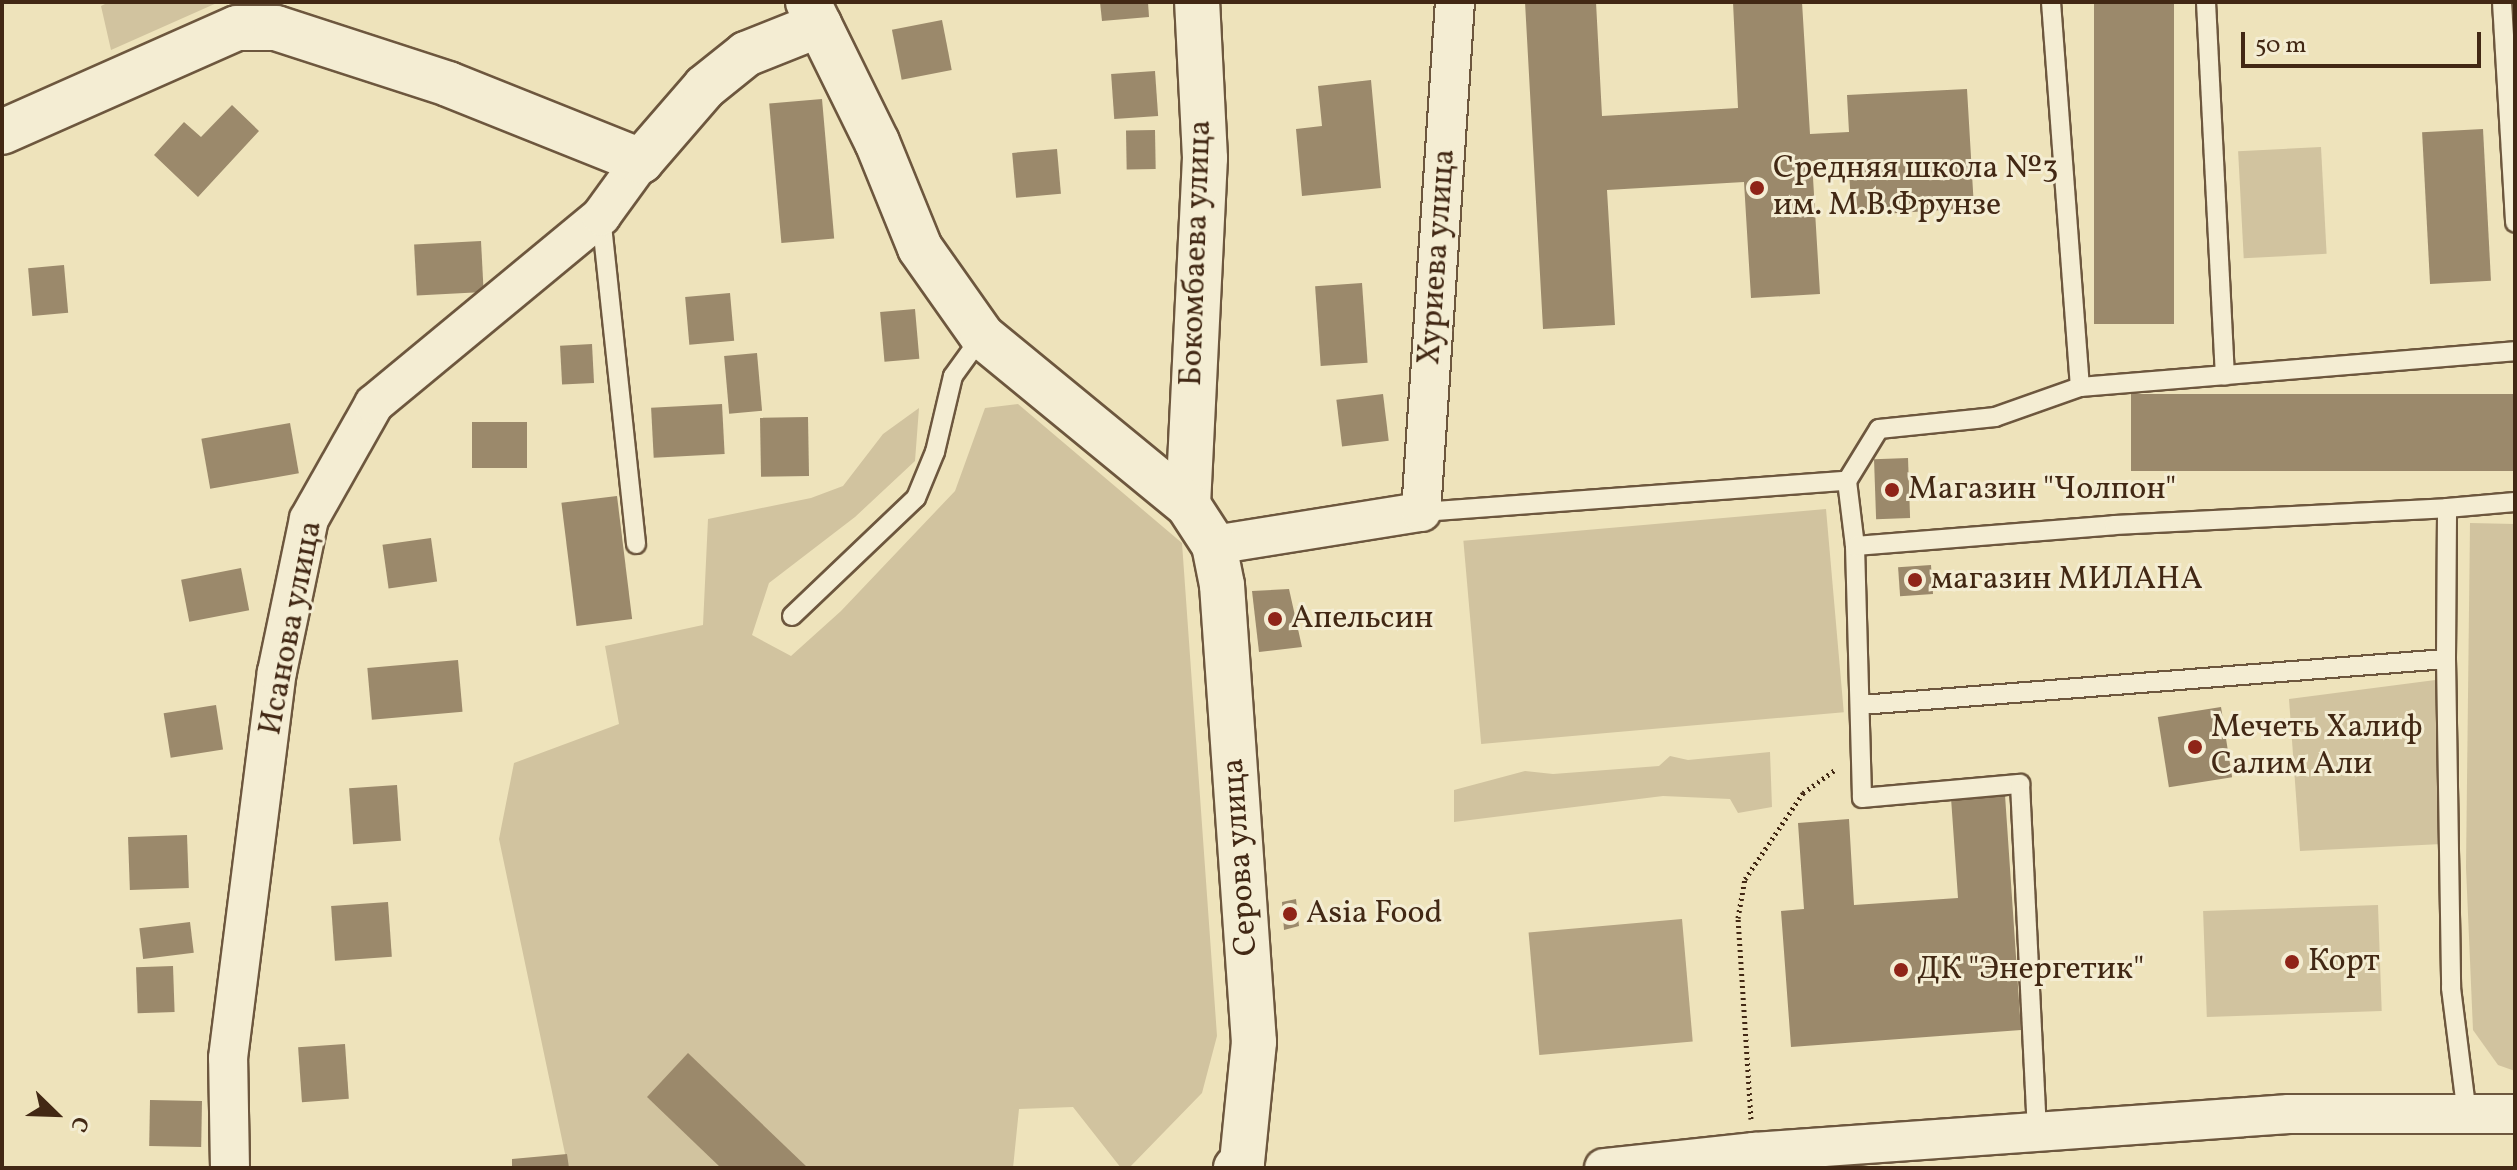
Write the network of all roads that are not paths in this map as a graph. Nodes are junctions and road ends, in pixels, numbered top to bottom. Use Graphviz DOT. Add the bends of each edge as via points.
graph roads {
  1 [pos="1197,2"];
  2 [pos="1455,2"];
  3 [pos="2051,2"];
  4 [pos="2206,2"];
  5 [pos="2502,2"];
  6 [pos="814,14"];
  7 [pos="2,132"];
  8 [pos="641,161"];
  9 [pos="601,216"];
  10 [pos="2515,223"];
  11 [pos="982,336"];
  12 [pos="2515,351"];
  13 [pos="2225,376"];
  14 [pos="2080,387"];
  15 [pos="1847,481"];
  16 [pos="2515,502"];
  17 [pos="1188,505"];
  18 [pos="2447,508"];
  19 [pos="1421,512"];
  20 [pos="636,544"];
  21 [pos="1214,545"];
  22 [pos="1855,546"];
  23 [pos="792,616"];
  24 [pos="2446,659"];
  25 [pos="1861,705"];
  26 [pos="2467,1114"];
  27 [pos="2515,1114"];
  28 [pos="2037,1135"];
  29 [pos="1754,1160"];
  30 [pos="1243,1166"];
  31 [pos="230,1168"];
  32 [pos="1604,1168"];
  1 -- 17 [label="street, Бокомбаева улица" via="1205,158"];
  2 -- 19 [label="street, Хуриева улица"];
  3 -- 14 [label="lane"];
  4 -- 13 [label="lane"];
  5 -- 10 [label="lane"];
  6 -- 8 [label="street, Исанова улица" via="746,54 705,87"];
  6 -- 11 [label="street, Серова улица" via="877,142 920,248"];
  7 -- 8 [label="street" via="237,28 276,28 448,84"];
  8 -- 9 [label="street, Исанова улица"];
  9 -- 20 [label="lane"];
  9 -- 31 [label="street, Исанова улица" via="374,404 309,519 277,672 228,1058"];
  11 -- 17 [label="street, Серова улица"];
  11 -- 23 [label="lane" via="953,376 935,452 916,498"];
  12 -- 13 [label="lane"];
  13 -- 14 [label="lane"];
  14 -- 15 [label="lane" via="1995,417 1879,429"];
  15 -- 19 [label="lane"];
  15 -- 22 [label="lane"];
  16 -- 18 [label="lane"];
  17 -- 21 [label="street, Серова улица"];
  18 -- 22 [label="lane" via="2114,525"];
  18 -- 24 [label="lane"];
  19 -- 21 [label="street"];
  21 -- 30 [label="street, Серова улица" via="1222,585 1254,1042"];
  22 -- 25 [label="lane"];
  24 -- 25 [label="lane"];
  24 -- 26 [label="lane" via="2451,988"];
  25 -- 28 [label="lane" via="1862,798 2020,784"];
  26 -- 27 [label="street"];
  26 -- 28 [label="street" via="2289,1114"];
  28 -- 29 [label="street"];
  29 -- 32 [label="street"];
}
